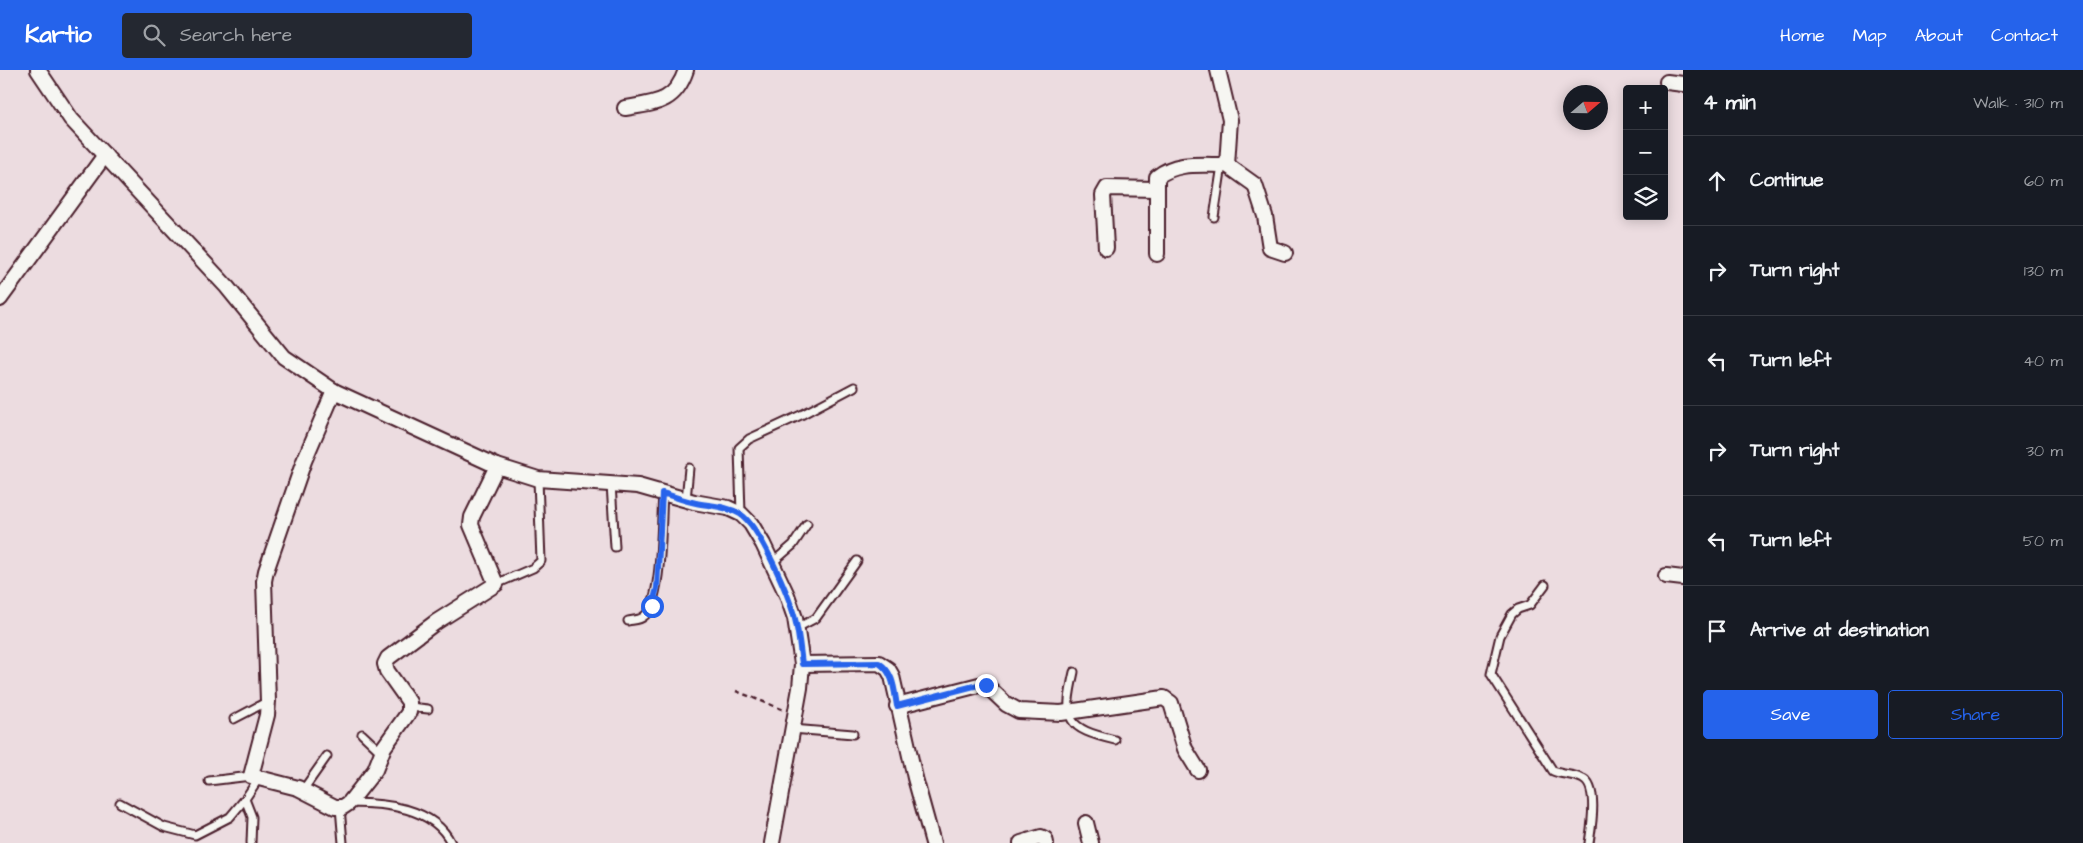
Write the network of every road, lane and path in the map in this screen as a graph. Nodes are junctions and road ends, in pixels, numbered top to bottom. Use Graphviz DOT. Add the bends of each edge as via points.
graph roads {
  1 [pos="38,70"];
  2 [pos="686,70"];
  3 [pos="1218,70"];
  4 [pos="1667,82"];
  5 [pos="1683,84"];
  6 [pos="625,108"];
  7 [pos="105,154"];
  8 [pos="1224,165"];
  9 [pos="1156,189"];
  10 [pos="1214,216"];
  11 [pos="1106,248"];
  12 [pos="1284,253"];
  13 [pos="1158,254"];
  14 [pos="0,299"];
  15 [pos="854,387"];
  16 [pos="334,391"];
  17 [pos="497,466"];
  18 [pos="689,468"];
  19 [pos="538,479"];
  20 [pos="611,484"];
  21 [pos="662,493"];
  22 [pos="686,500"];
  23 [pos="741,514"];
  24 [pos="807,524"];
  25 [pos="615,547"];
  26 [pos="857,561"];
  27 [pos="772,563"];
  28 [pos="1666,576"];
  29 [pos="1683,578"];
  30 [pos="496,584"];
  31 [pos="1545,584"];
  32 [pos="628,621"];
  33 [pos="797,628"];
  34 [pos="802,664"];
  35 [pos="1074,672"];
  36 [pos="736,691"];
  37 [pos="268,701"];
  38 [pos="897,706"];
  39 [pos="410,707"];
  40 [pos="428,709"];
  41 [pos="1069,712"];
  42 [pos="795,714"];
  43 [pos="234,719"];
  44 [pos="792,729"];
  45 [pos="362,734"];
  46 [pos="853,734"];
  47 [pos="1115,740"];
  48 [pos="381,752"];
  49 [pos="327,756"];
  50 [pos="1198,770"];
  51 [pos="255,777"];
  52 [pos="209,781"];
  53 [pos="303,790"];
  54 [pos="245,800"];
  55 [pos="120,803"];
  56 [pos="344,805"];
  57 [pos="1086,824"];
  58 [pos="251,843"];
  59 [pos="343,843"];
  60 [pos="451,843"];
  61 [pos="772,843"];
  62 [pos="933,843"];
  63 [pos="1021,843"];
  64 [pos="1046,843"];
  65 [pos="1090,843"];
  66 [pos="1589,843"];
  1 -- 7 [label="street" via="71,118"];
  2 -- 6 [label="street" via="669,97"];
  3 -- 8 [label="street" via="1230,120"];
  4 -- 5 [label="street"];
  7 -- 14 [label="street"];
  7 -- 16 [label="street" via="227,287 284,358"];
  8 -- 9 [label="street" via="1168,168 1156,177"];
  8 -- 10 [label="lane"];
  8 -- 12 [label="street" via="1255,185 1270,248"];
  9 -- 11 [label="street" via="1108,188 1103,195"];
  9 -- 13 [label="street"];
  15 -- 23 [label="lane" via="749,439 739,448"];
  16 -- 17 [label="street"];
  16 -- 37 [label="street" via="304,461 266,570"];
  17 -- 19 [label="street"];
  17 -- 30 [label="street" via="471,525"];
  18 -- 22 [label="lane"];
  19 -- 20 [label="street"];
  19 -- 30 [label="lane" via="541,561 533,568"];
  20 -- 21 [label="street" via="638,486"];
  20 -- 25 [label="lane"];
  21 -- 22 [label="street"];
  21 -- 32 [label="lane" via="657,588 652,606 644,617"];
  22 -- 23 [label="street" via="728,508"];
  23 -- 27 [label="street" via="751,524"];
  24 -- 27 [label="lane" via="792,545"];
  26 -- 33 [label="lane" via="816,618"];
  27 -- 33 [label="street"];
  28 -- 29 [label="street"];
  30 -- 39 [label="street" via="444,616 388,658 387,671"];
  31 -- 66 [label="lane" via="1530,605 1512,614 1500,636 1491,674 1553,771 1584,779 1590,786 1593,821"];
  33 -- 34 [label="street"];
  34 -- 38 [label="street" via="879,663 892,676"];
  34 -- 42 [label="street"];
  35 -- 41 [label="lane" via="1068,698"];
  36 -- 42 [label="path"];
  37 -- 43 [label="lane"];
  37 -- 51 [label="street"];
  38 -- 41 [label="street" via="986,685 1012,708"];
  38 -- 62 [label="street"];
  39 -- 40 [label="lane"];
  39 -- 48 [label="street"];
  41 -- 47 [label="lane" via="1076,726 1088,733"];
  41 -- 50 [label="street" via="1164,698 1171,703 1185,749"];
  42 -- 44 [label="street"];
  44 -- 46 [label="lane"];
  44 -- 61 [label="street"];
  45 -- 48 [label="lane"];
  48 -- 56 [label="street" via="375,770"];
  49 -- 53 [label="lane"];
  51 -- 52 [label="lane"];
  51 -- 53 [label="street"];
  51 -- 54 [label="lane"];
  53 -- 56 [label="street" via="335,807"];
  54 -- 55 [label="lane" via="230,817 195,835 164,827"];
  54 -- 58 [label="lane" via="252,817"];
  56 -- 59 [label="lane"];
  56 -- 60 [label="lane" via="381,803 416,812 440,826"];
  57 -- 65 [label="street"];
  63 -- 64 [label="street" via="1041,837"];
}
